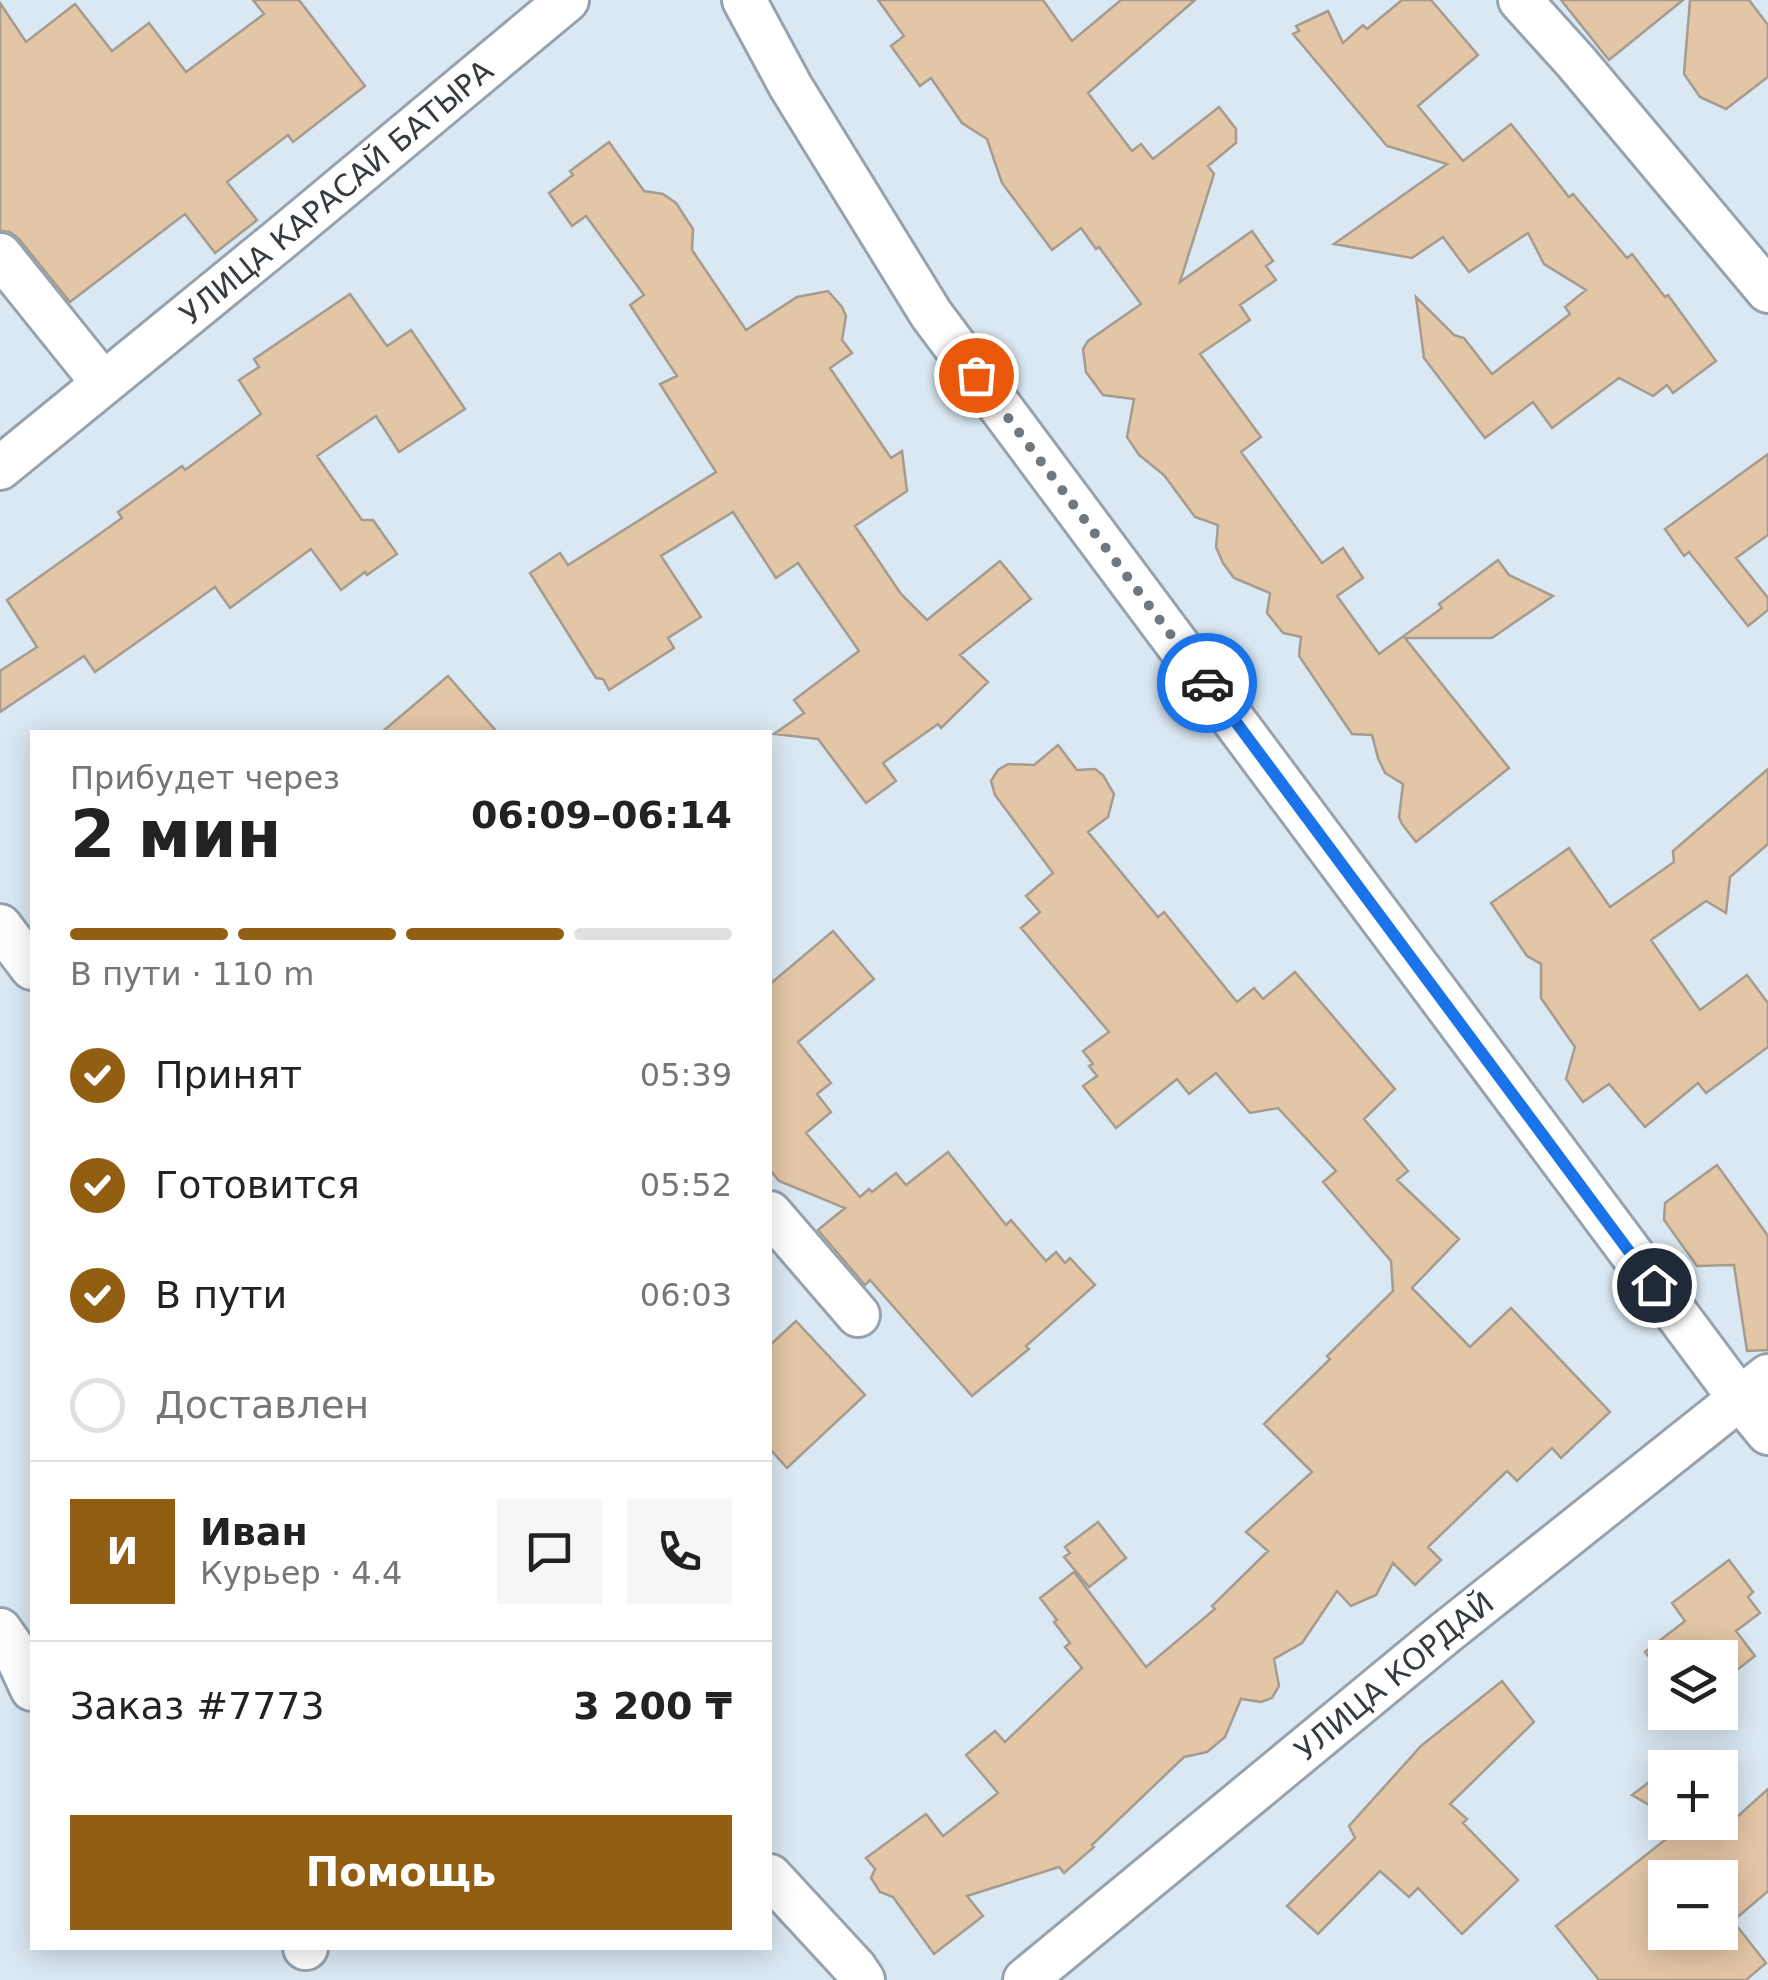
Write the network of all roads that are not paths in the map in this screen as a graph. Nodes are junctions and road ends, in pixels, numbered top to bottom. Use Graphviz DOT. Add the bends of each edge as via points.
graph roads {
  1 [pos="567,0"];
  2 [pos="744,0"];
  3 [pos="1520,0"];
  4 [pos="0,255"];
  5 [pos="1768,291"];
  6 [pos="103,383"];
  7 [pos="0,468"];
  8 [pos="0,926"];
  9 [pos="30,963"];
  10 [pos="772,1214"];
  11 [pos="858,1315"];
  12 [pos="1754,1388"];
  13 [pos="1768,1433"];
  14 [pos="0,1630"];
  15 [pos="30,1685"];
  16 [pos="772,1878"];
  17 [pos="863,1980"];
  18 [pos="1025,1980"];
  1 -- 6 [label="street, УЛИЦА КАРАСАЙ БАТЫРА"];
  2 -- 12 [label="street" via="931,314"];
  3 -- 5 [label="street"];
  4 -- 6 [label="street"];
  6 -- 7 [label="street, УЛИЦА КАРАСАЙ БАТЫРА"];
  8 -- 9 [label="street"];
  10 -- 11 [label="street"];
  12 -- 13 [label="street"];
  12 -- 18 [label="street, УЛИЦА КОРДАЙ"];
  14 -- 15 [label="street"];
  16 -- 17 [label="street"];
}
